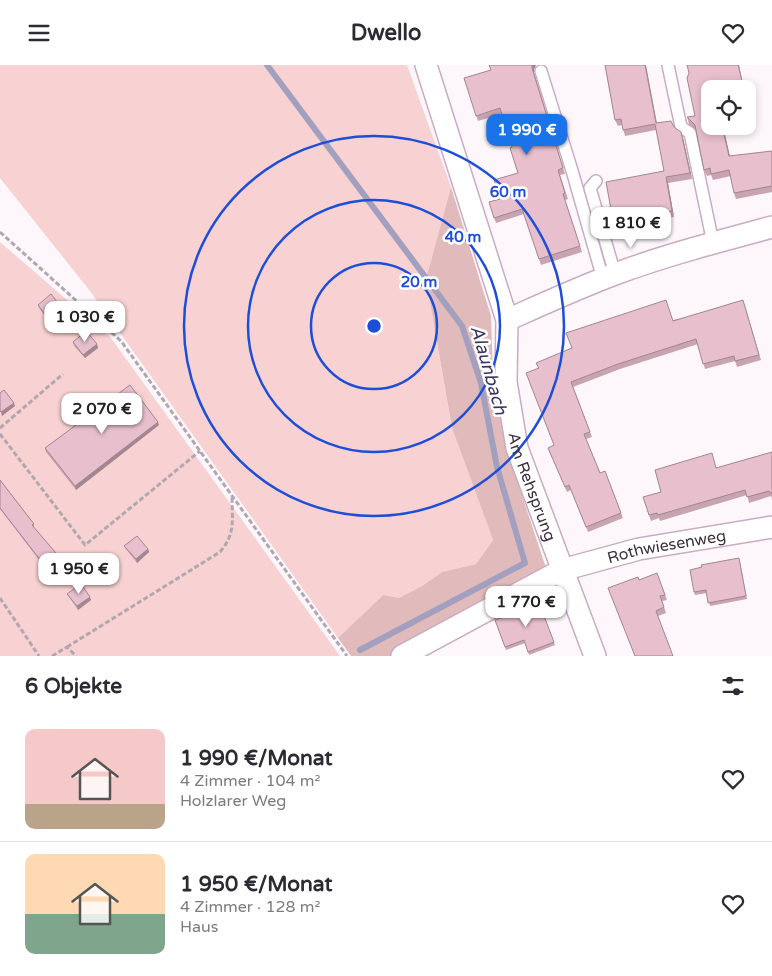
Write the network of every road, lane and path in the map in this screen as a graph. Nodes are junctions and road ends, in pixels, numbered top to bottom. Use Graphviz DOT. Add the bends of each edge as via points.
graph roads {
  1 [pos="426,65"];
  2 [pos="668,65"];
  3 [pos="541,71"];
  4 [pos="596,181"];
  5 [pos="772,227"];
  6 [pos="0,232"];
  7 [pos="713,243"];
  8 [pos="609,276"];
  9 [pos="507,320"];
  10 [pos="62,374"];
  11 [pos="0,428"];
  12 [pos="0,434"];
  13 [pos="200,451"];
  14 [pos="232,496"];
  15 [pos="772,527"];
  16 [pos="562,570"];
  17 [pos="0,598"];
  18 [pos="67,647"];
  19 [pos="39,656"];
  20 [pos="52,656"];
  21 [pos="76,656"];
  22 [pos="347,656"];
  23 [pos="402,656"];
  24 [pos="595,656"];
  1 -- 9 [label="street, Am Rehsprung"];
  2 -- 7 [label="lane" via="681,127 690,133"];
  3 -- 8 [label="lane"];
  4 -- 8 [label="lane" via="590,188"];
  5 -- 7 [label="street"];
  6 -- 13 [label="path" via="121,341"];
  7 -- 8 [label="street"];
  8 -- 9 [label="street"];
  9 -- 16 [label="street, Am Rehsprung" via="506,382 517,448"];
  10 -- 11 [label="path"];
  12 -- 13 [label="path" via="85,545"];
  13 -- 14 [label="path"];
  14 -- 18 [label="path" via="231,535 220,552"];
  14 -- 22 [label="path"];
  15 -- 16 [label="street, Rothwiesenweg" via="639,549"];
  16 -- 23 [label="street"];
  16 -- 24 [label="street, Am Rehsprung"];
  17 -- 19 [label="path"];
  18 -- 20 [label="path"];
  18 -- 21 [label="path"];
}
